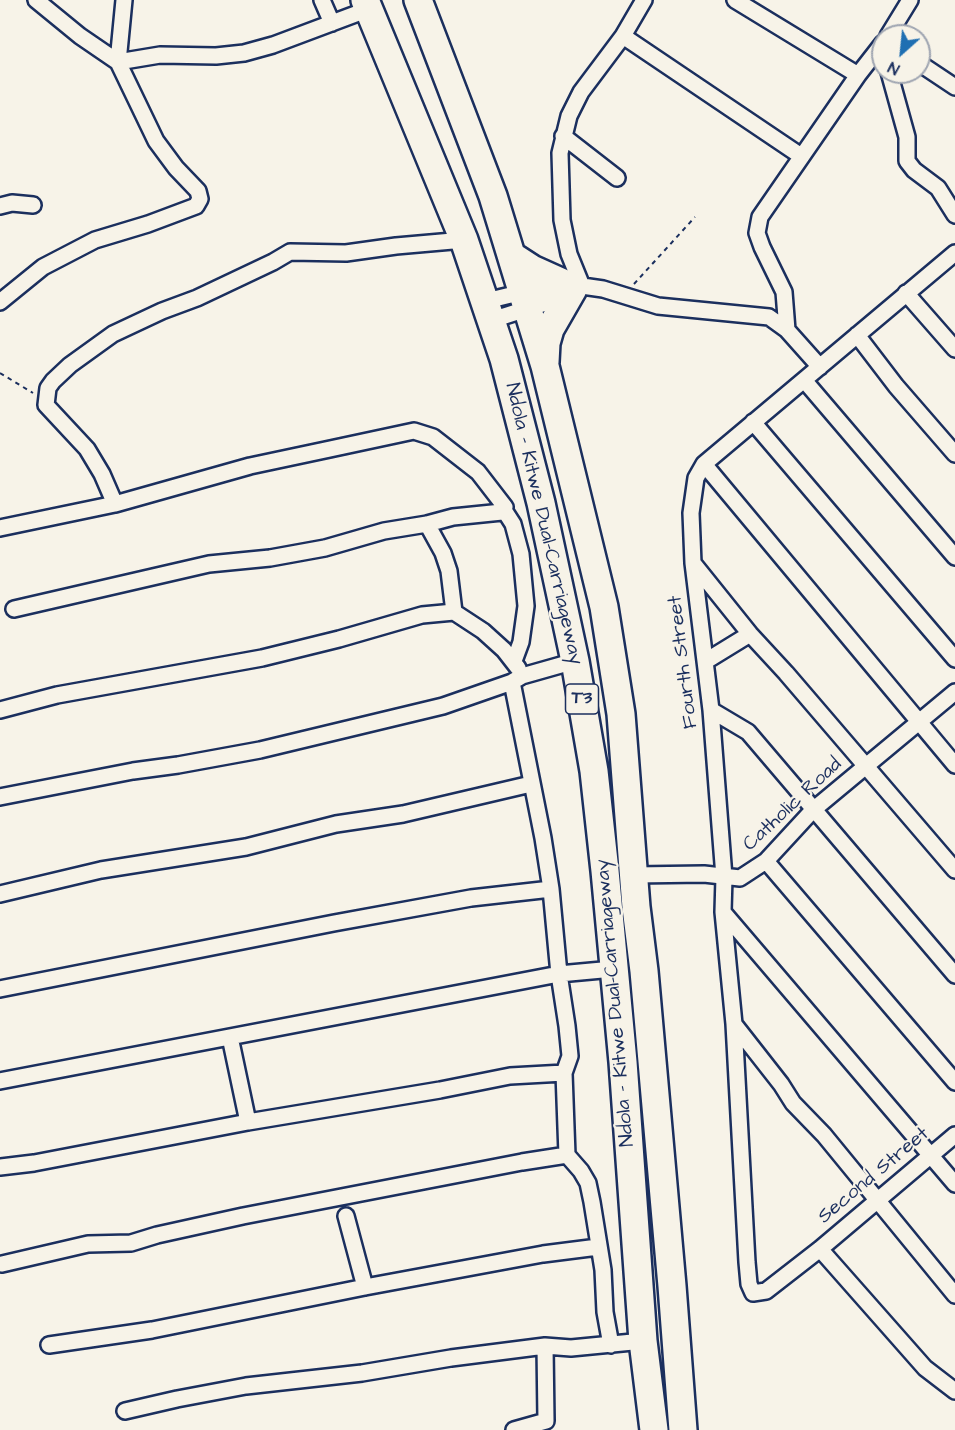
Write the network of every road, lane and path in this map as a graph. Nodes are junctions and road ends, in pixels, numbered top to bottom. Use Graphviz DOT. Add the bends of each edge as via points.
graph roads {
  1 [pos="36,0"];
  2 [pos="124,0"];
  3 [pos="322,0"];
  4 [pos="418,0"];
  5 [pos="644,0"];
  6 [pos="735,0"];
  7 [pos="910,0"];
  8 [pos="367,5"];
  9 [pos="332,23"];
  10 [pos="896,24"];
  11 [pos="623,36"];
  12 [pos="871,60"];
  13 [pos="118,62"];
  14 [pos="931,71"];
  15 [pos="858,75"];
  16 [pos="892,84"];
  17 [pos="955,87"];
  18 [pos="563,136"];
  19 [pos="801,156"];
  20 [pos="617,178"];
  21 [pos="0,206"];
  22 [pos="33,206"];
  23 [pos="955,215"];
  24 [pos="695,217"];
  25 [pos="464,240"];
  26 [pos="955,253"];
  27 [pos="512,256"];
  28 [pos="576,287"];
  29 [pos="906,293"];
  30 [pos="624,295"];
  31 [pos="525,301"];
  32 [pos="0,302"];
  33 [pos="489,311"];
  34 [pos="787,330"];
  35 [pos="857,335"];
  36 [pos="955,349"];
  37 [pos="544,366"];
  38 [pos="819,367"];
  39 [pos="0,372"];
  40 [pos="804,381"];
  41 [pos="46,405"];
  42 [pos="753,422"];
  43 [pos="955,454"];
  44 [pos="704,464"];
  45 [pos="115,504"];
  46 [pos="504,510"];
  47 [pos="427,524"];
  48 [pos="0,528"];
  49 [pos="955,557"];
  50 [pos="693,563"];
  51 [pos="14,609"];
  52 [pos="454,612"];
  53 [pos="750,634"];
  54 [pos="955,659"];
  55 [pos="514,661"];
  56 [pos="575,661"];
  57 [pos="706,661"];
  58 [pos="517,679"];
  59 [pos="955,692"];
  60 [pos="0,710"];
  61 [pos="711,710"];
  62 [pos="918,722"];
  63 [pos="955,765"];
  64 [pos="866,766"];
  65 [pos="531,784"];
  66 [pos="0,797"];
  67 [pos="813,810"];
  68 [pos="766,861"];
  69 [pos="955,870"];
  70 [pos="634,875"];
  71 [pos="724,877"];
  72 [pos="551,889"];
  73 [pos="0,894"];
  74 [pos="723,912"];
  75 [pos="613,969"];
  76 [pos="559,974"];
  77 [pos="955,975"];
  78 [pos="0,989"];
  79 [pos="734,1024"];
  80 [pos="230,1037"];
  81 [pos="564,1073"];
  82 [pos="0,1081"];
  83 [pos="955,1082"];
  84 [pos="248,1122"];
  85 [pos="955,1136"];
  86 [pos="567,1155"];
  87 [pos="930,1155"];
  88 [pos="0,1167"];
  89 [pos="955,1184"];
  90 [pos="742,1185"];
  91 [pos="878,1201"];
  92 [pos="345,1216"];
  93 [pos="598,1247"];
  94 [pos="820,1249"];
  95 [pos="2,1264"];
  96 [pos="364,1287"];
  97 [pos="955,1295"];
  98 [pos="643,1341"];
  99 [pos="49,1345"];
  100 [pos="611,1345"];
  101 [pos="545,1346"];
  102 [pos="955,1391"];
  103 [pos="125,1411"];
  104 [pos="514,1430"];
  105 [pos="654,1430"];
  106 [pos="683,1430"];
  1 -- 13 [label="street"];
  2 -- 13 [label="street"];
  3 -- 9 [label="street"];
  4 -- 27 [label="highway, Ndola - Kitwe Dual-Carriageway / T3"];
  5 -- 11 [label="street"];
  6 -- 15 [label="street"];
  7 -- 10 [label="street"];
  8 -- 9 [label="street"];
  8 -- 25 [label="highway, Ndola - Kitwe Dual-Carriageway / T3"];
  9 -- 13 [label="street" via="244,52 160,55"];
  11 -- 18 [label="street" via="580,92"];
  11 -- 19 [label="street"];
  12 -- 15 [label="street"];
  13 -- 32 [label="street" via="156,141 198,191 200,199 195,206 85,245 43,267"];
  14 -- 17 [label="street"];
  15 -- 19 [label="street"];
  16 -- 23 [label="street" via="907,137 907,161 938,188"];
  18 -- 20 [label="street"];
  18 -- 28 [label="street" via="562,220"];
  19 -- 34 [label="street" via="760,217 757,233 784,292"];
  21 -- 22 [label="street"];
  24 -- 30 [label="path"];
  25 -- 33 [label="highway, Ndola - Kitwe Dual-Carriageway / T3"];
  25 -- 41 [label="street" via="346,254 290,252 114,334 53,381"];
  26 -- 29 [label="street, Fourth Street"];
  27 -- 28 [label="highway" via="532,270"];
  27 -- 31 [label="highway, Ndola - Kitwe Dual-Carriageway / T3"];
  28 -- 30 [label="street"];
  28 -- 31 [label="street"];
  28 -- 37 [label="highway" via="550,329"];
  29 -- 35 [label="street, Fourth Street"];
  29 -- 36 [label="street"];
  30 -- 34 [label="street" via="658,306 769,317"];
  31 -- 33 [label="street"];
  31 -- 37 [label="highway, Ndola - Kitwe Dual-Carriageway / T3"];
  33 -- 56 [label="highway, Ndola - Kitwe Dual-Carriageway / T3" via="541,503"];
  34 -- 38 [label="street"];
  35 -- 38 [label="street, Fourth Street"];
  35 -- 43 [label="street"];
  37 -- 70 [label="highway, Ndola - Kitwe Dual-Carriageway / T3" via="604,607 621,714"];
  38 -- 40 [label="street, Fourth Street"];
  39 -- 41 [label="path"];
  40 -- 42 [label="street, Fourth Street"];
  40 -- 49 [label="street"];
  41 -- 45 [label="street" via="87,449"];
  42 -- 44 [label="street, Fourth Street"];
  42 -- 54 [label="street"];
  44 -- 50 [label="street, Fourth Street" via="696,478 691,513"];
  44 -- 62 [label="street"];
  45 -- 46 [label="street" via="250,466 414,431 433,437 478,472"];
  45 -- 48 [label="street"];
  46 -- 47 [label="street"];
  46 -- 55 [label="street" via="519,546 526,606"];
  47 -- 51 [label="street" via="384,531 325,548 209,564"];
  47 -- 52 [label="street" via="446,562"];
  50 -- 53 [label="street"];
  50 -- 57 [label="street, Fourth Street"];
  52 -- 55 [label="street" via="483,631"];
  52 -- 60 [label="street" via="422,615 262,658 57,695"];
  53 -- 57 [label="street"];
  53 -- 64 [label="street"];
  55 -- 58 [label="street"];
  56 -- 58 [label="street"];
  56 -- 75 [label="highway, Ndola - Kitwe Dual-Carriageway / T3" via="594,771"];
  57 -- 61 [label="street, Fourth Street"];
  58 -- 65 [label="street"];
  58 -- 66 [label="street" via="443,706 260,750"];
  59 -- 62 [label="street, Catholic Road"];
  61 -- 67 [label="street" via="748,732"];
  61 -- 71 [label="street, Fourth Street"];
  62 -- 63 [label="street"];
  62 -- 64 [label="street, Catholic Road"];
  64 -- 67 [label="street, Catholic Road"];
  64 -- 69 [label="street"];
  65 -- 72 [label="street"];
  65 -- 73 [label="street" via="403,814 336,824 246,847 101,870"];
  67 -- 68 [label="street, Catholic Road"];
  67 -- 77 [label="street"];
  68 -- 71 [label="street, Catholic Road" via="740,878"];
  68 -- 83 [label="street"];
  70 -- 71 [label="street, Catholic Road"];
  70 -- 106 [label="highway, Ndola - Kitwe Dual-Carriageway / T3"];
  71 -- 74 [label="street, Fourth Street"];
  72 -- 76 [label="street"];
  72 -- 78 [label="street" via="471,898 334,922"];
  74 -- 79 [label="street, Fourth Street"];
  74 -- 87 [label="street"];
  75 -- 76 [label="street"];
  75 -- 98 [label="highway, Ndola - Kitwe Dual-Carriageway / T3"];
  76 -- 80 [label="street"];
  76 -- 81 [label="street" via="570,1056"];
  79 -- 90 [label="street, Fourth Street"];
  79 -- 91 [label="street" via="793,1103"];
  80 -- 82 [label="street"];
  80 -- 84 [label="street"];
  81 -- 84 [label="street" via="510,1076"];
  81 -- 86 [label="street"];
  84 -- 88 [label="street"];
  85 -- 87 [label="street, Second Street"];
  86 -- 93 [label="street" via="588,1183"];
  86 -- 95 [label="street" via="243,1216 131,1243 88,1244"];
  87 -- 89 [label="street"];
  87 -- 91 [label="street, Second Street"];
  90 -- 94 [label="street, Second Street" via="753,1293 766,1291"];
  91 -- 94 [label="street, Second Street"];
  91 -- 97 [label="street"];
  92 -- 96 [label="street"];
  93 -- 96 [label="street"];
  93 -- 100 [label="street"];
  94 -- 102 [label="street" via="925,1368"];
  96 -- 99 [label="street" via="152,1330"];
  98 -- 100 [label="street"];
  98 -- 105 [label="highway, Ndola - Kitwe Dual-Carriageway / T3"];
  100 -- 101 [label="street"];
  101 -- 103 [label="street" via="246,1386"];
  101 -- 104 [label="street" via="546,1421"];
}
